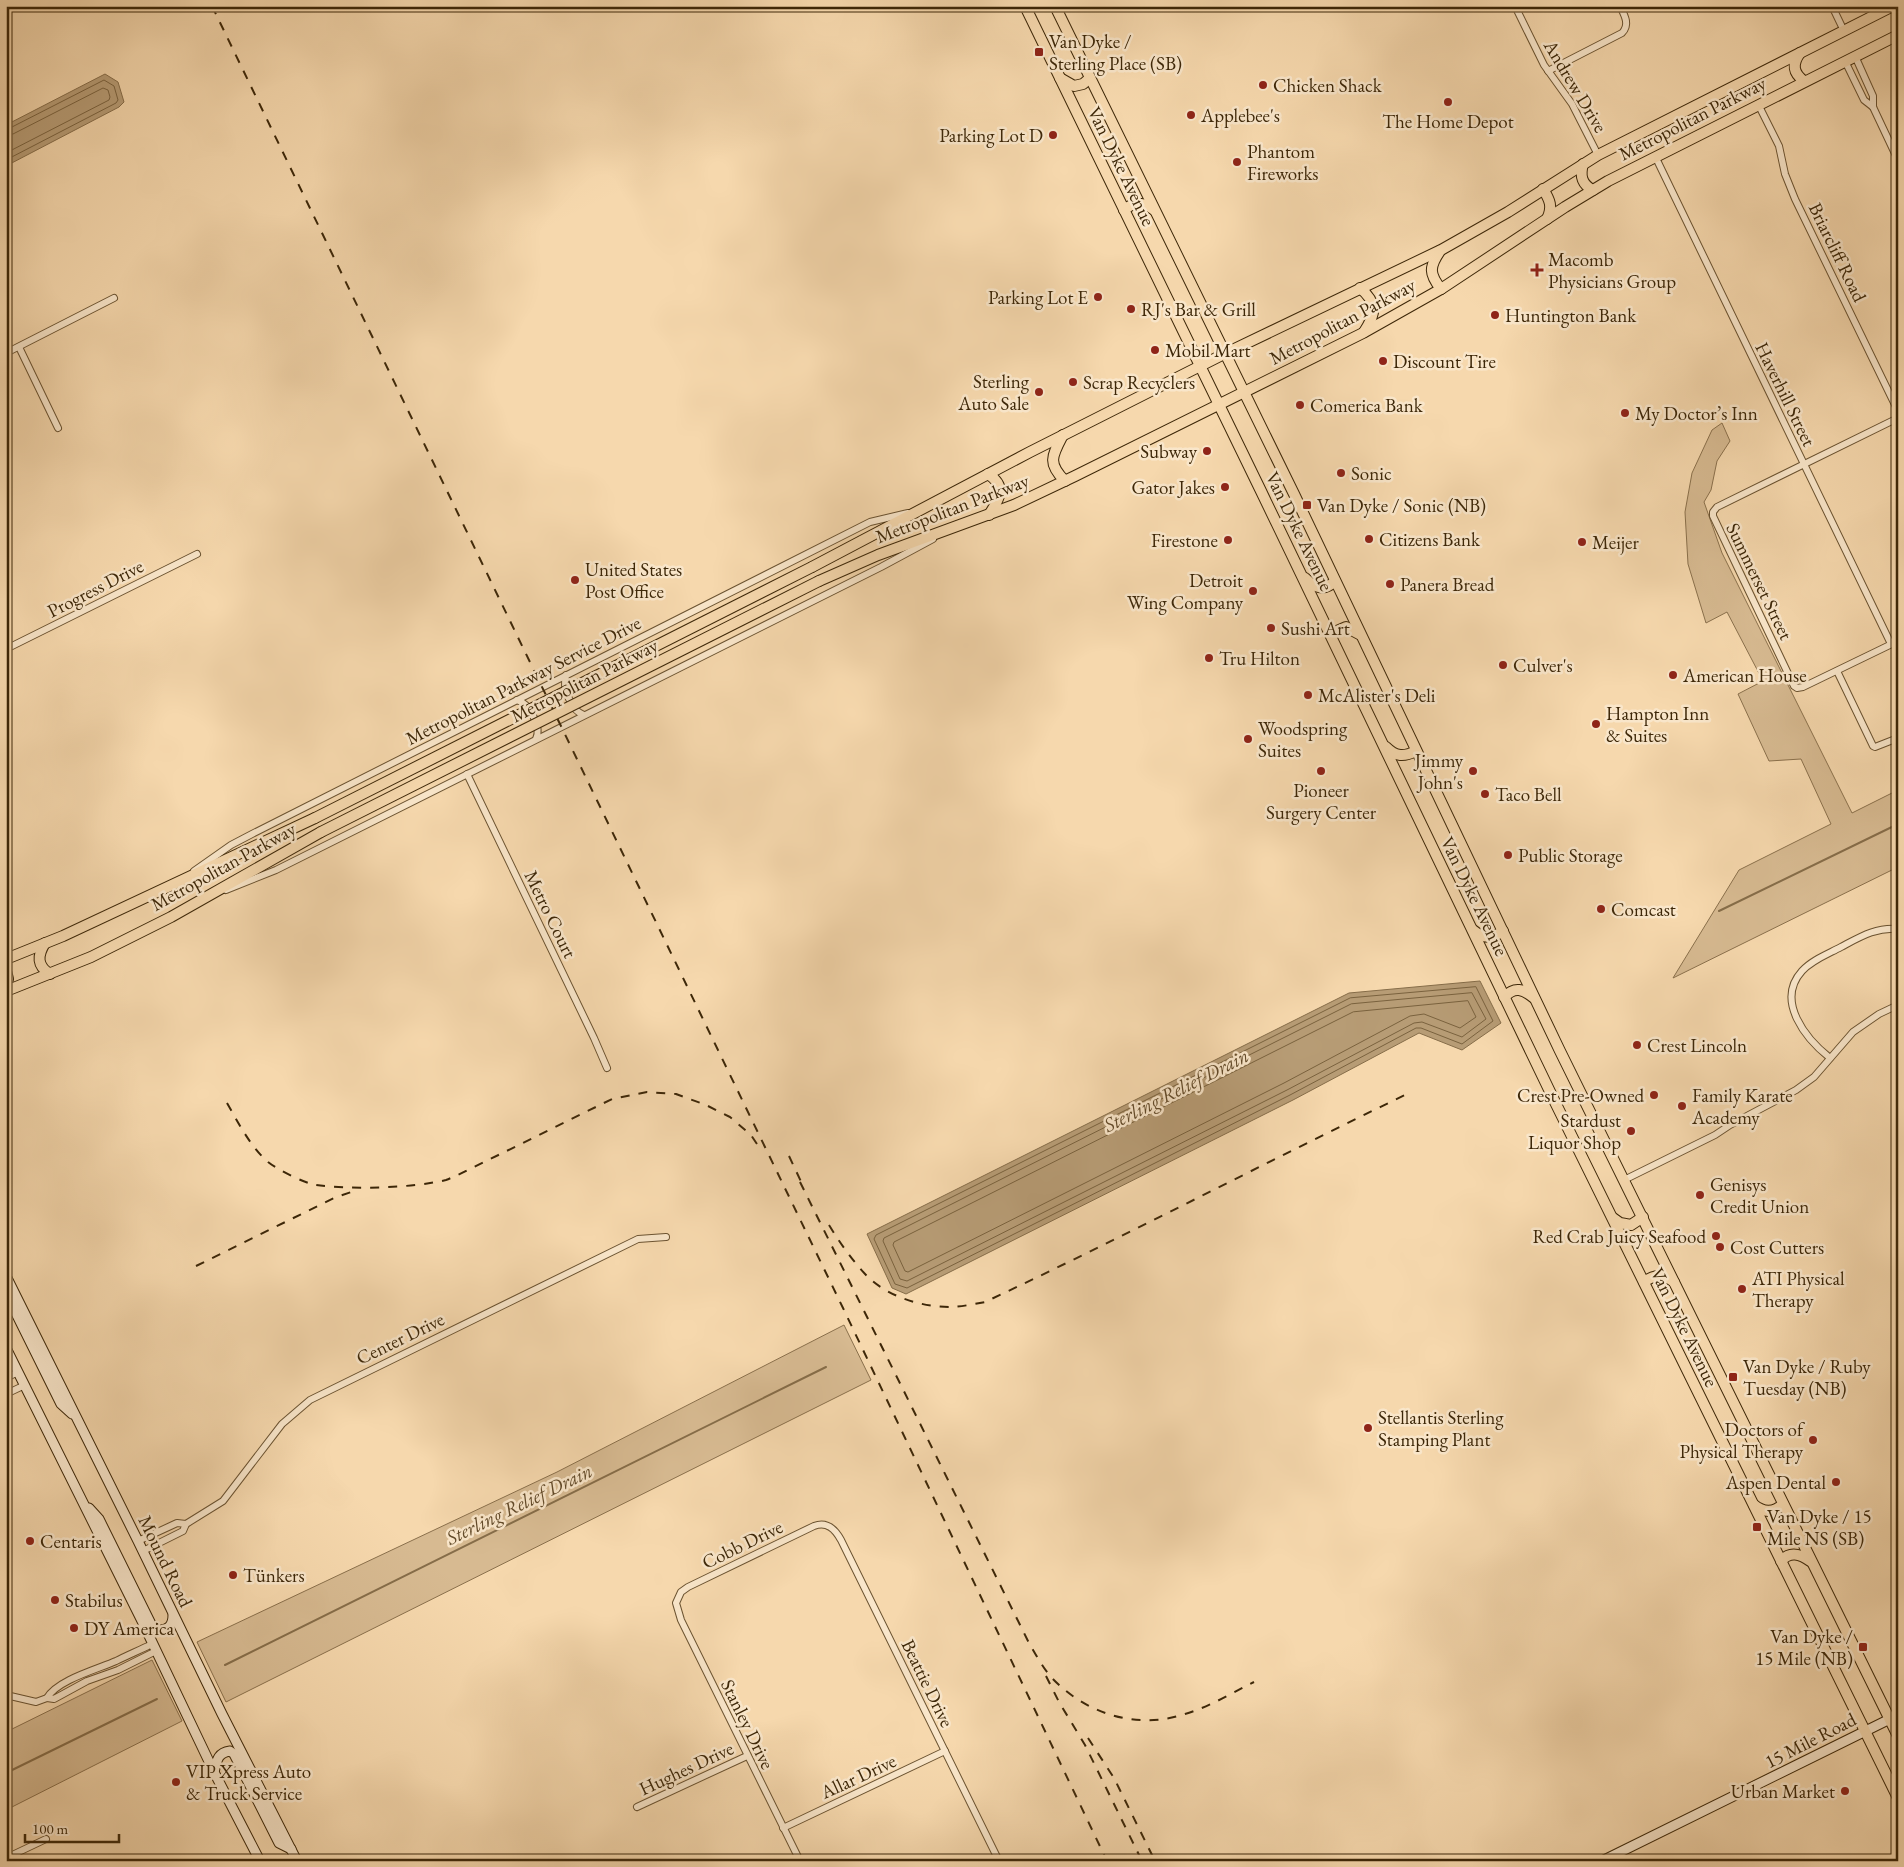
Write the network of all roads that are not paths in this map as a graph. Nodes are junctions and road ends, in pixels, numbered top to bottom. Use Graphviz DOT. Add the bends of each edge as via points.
graph roads {
  1 [pos="1025,6"];
  2 [pos="1055,6"];
  3 [pos="1515,6"];
  4 [pos="1620,6"];
  5 [pos="1832,6"];
  6 [pos="1893,6"];
  7 [pos="1844,31"];
  8 [pos="1898,34"];
  9 [pos="1800,53"];
  10 [pos="1850,58"];
  11 [pos="1548,71"];
  12 [pos="1058,75"];
  13 [pos="1090,78"];
  14 [pos="1804,81"];
  15 [pos="1758,104"];
  16 [pos="1873,107"];
  17 [pos="1598,155"];
  18 [pos="1655,156"];
  19 [pos="1898,160"];
  20 [pos="1583,164"];
  21 [pos="1543,189"];
  22 [pos="1593,190"];
  23 [pos="1124,210"];
  24 [pos="1155,211"];
  25 [pos="1547,219"];
  26 [pos="1441,250"];
  27 [pos="1360,288"];
  28 [pos="1441,289"];
  29 [pos="114,298"];
  30 [pos="1364,333"];
  31 [pos="19,347"];
  32 [pos="6,353"];
  33 [pos="1224,354"];
  34 [pos="1201,366"];
  35 [pos="1243,392"];
  36 [pos="1219,404"];
  37 [pos="1898,411"];
  38 [pos="1898,418"];
  39 [pos="58,428"];
  40 [pos="1063,436"];
  41 [pos="1803,464"];
  42 [pos="988,474"];
  43 [pos="1064,482"];
  44 [pos="916,512"];
  45 [pos="989,515"];
  46 [pos="958,526"];
  47 [pos="197,554"];
  48 [pos="1301,574"];
  49 [pos="1335,581"];
  50 [pos="1330,634"];
  51 [pos="1362,637"];
  52 [pos="1898,641"];
  53 [pos="1891,644"];
  54 [pos="6,649"];
  55 [pos="1837,671"];
  56 [pos="566,675"];
  57 [pos="517,700"];
  58 [pos="584,715"];
  59 [pos="1898,738"];
  60 [pos="536,739"];
  61 [pos="1383,744"];
  62 [pos="1416,751"];
  63 [pos="467,774"];
  64 [pos="179,881"];
  65 [pos="197,902"];
  66 [pos="1471,927"];
  67 [pos="1898,929"];
  68 [pos="1503,931"];
  69 [pos="45,943"];
  70 [pos="6,959"];
  71 [pos="6,971"];
  72 [pos="50,974"];
  73 [pos="6,985"];
  74 [pos="6,991"];
  75 [pos="1504,997"];
  76 [pos="1535,999"];
  77 [pos="1898,1005"];
  78 [pos="1830,1058"];
  79 [pos="607,1068"];
  80 [pos="1624,1180"];
  81 [pos="1612,1217"];
  82 [pos="1643,1217"];
  83 [pos="666,1237"];
  84 [pos="6,1276"];
  85 [pos="1644,1282"];
  86 [pos="1674,1282"];
  87 [pos="6,1293"];
  88 [pos="6,1348"];
  89 [pos="18,1372"];
  90 [pos="6,1378"];
  91 [pos="25,1385"];
  92 [pos="6,1394"];
  93 [pos="78,1420"];
  94 [pos="81,1498"];
  95 [pos="1783,1504"];
  96 [pos="1753,1505"];
  97 [pos="186,1524"];
  98 [pos="825,1524"];
  99 [pos="138,1541"];
  100 [pos="143,1551"];
  101 [pos="1781,1561"];
  102 [pos="1811,1562"];
  103 [pos="677,1599"];
  104 [pos="173,1614"];
  105 [pos="154,1648"];
  106 [pos="6,1695"];
  107 [pos="1894,1717"];
  108 [pos="1865,1730"];
  109 [pos="1898,1736"];
  110 [pos="945,1751"];
  111 [pos="747,1756"];
  112 [pos="214,1772"];
  113 [pos="1898,1798"];
  114 [pos="637,1807"];
  115 [pos="783,1828"];
  116 [pos="46,1839"];
  117 [pos="291,1849"];
  118 [pos="8,1859"];
  119 [pos="260,1861"];
  120 [pos="297,1861"];
  121 [pos="800,1861"];
  122 [pos="999,1861"];
  123 [pos="1602,1861"];
  1 -- 12 [label="main road, Van Dyke Avenue"];
  2 -- 13 [label="main road, Van Dyke Avenue"];
  3 -- 11 [label="street, Andrew Drive"];
  4 -- 11 [label="street" via="1626,22 1622,33"];
  5 -- 7 [label="street"];
  6 -- 7 [label="main road, Metropolitan Parkway"];
  7 -- 9 [label="main road, Metropolitan Parkway"];
  8 -- 10 [label="main road, Metropolitan Parkway"];
  9 -- 14 [label="main road" via="1794,69"];
  9 -- 17 [label="main road, Metropolitan Parkway"];
  10 -- 14 [label="main road, Metropolitan Parkway"];
  10 -- 16 [label="street" via="1873,96"];
  10 -- 16 [label="street" via="1864,100"];
  11 -- 17 [label="street, Andrew Drive" via="1572,104"];
  12 -- 13 [label="main road" via="1074,86"];
  12 -- 23 [label="main road, Van Dyke Avenue"];
  13 -- 24 [label="main road, Van Dyke Avenue"];
  14 -- 15 [label="main road, Metropolitan Parkway"];
  15 -- 18 [label="main road, Metropolitan Parkway"];
  15 -- 37 [label="street, Briarcliff Road" via="1779,146 1792,192"];
  16 -- 19 [label="street"];
  17 -- 20 [label="main road, Metropolitan Parkway"];
  18 -- 22 [label="main road, Metropolitan Parkway"];
  18 -- 41 [label="street, Haverhill Street"];
  20 -- 21 [label="main road, Metropolitan Parkway"];
  20 -- 22 [label="main road" via="1582,181"];
  21 -- 25 [label="main road" via="1551,203"];
  21 -- 26 [label="main road, Metropolitan Parkway"];
  22 -- 25 [label="main road, Metropolitan Parkway"];
  23 -- 24 [label="main road" via="1138,203"];
  23 -- 34 [label="main road, Van Dyke Avenue"];
  24 -- 33 [label="main road, Van Dyke Avenue"];
  25 -- 28 [label="main road, Metropolitan Parkway"];
  26 -- 27 [label="main road, Metropolitan Parkway"];
  26 -- 28 [label="main road" via="1432,269 1433,279"];
  27 -- 30 [label="main road" via="1370,297 1374,308"];
  27 -- 33 [label="main road, Metropolitan Parkway"];
  28 -- 30 [label="main road, Metropolitan Parkway"];
  29 -- 31 [label="street"];
  30 -- 35 [label="main road, Metropolitan Parkway"];
  31 -- 32 [label="street"];
  31 -- 39 [label="street"];
  33 -- 34 [label="main road, Metropolitan Parkway"];
  33 -- 35 [label="main road, Van Dyke Avenue"];
  34 -- 36 [label="main road, Van Dyke Avenue"];
  34 -- 40 [label="main road, Metropolitan Parkway"];
  35 -- 36 [label="main road, Metropolitan Parkway"];
  35 -- 49 [label="main road, Van Dyke Avenue"];
  36 -- 43 [label="main road, Metropolitan Parkway"];
  36 -- 48 [label="main road, Van Dyke Avenue"];
  38 -- 41 [label="street"];
  40 -- 42 [label="main road, Metropolitan Parkway"];
  40 -- 43 [label="main road" via="1052,458 1055,470"];
  41 -- 53 [label="street, Haverhill Street"];
  41 -- 55 [label="street, Summerset Street" via="1718,507 1713,512 1714,519 1792,683 1797,688 1803,687"];
  42 -- 44 [label="main road, Metropolitan Parkway"];
  42 -- 45 [label="main road" via="998,482 1000,492"];
  43 -- 45 [label="main road, Metropolitan Parkway"];
  44 -- 56 [label="street, Metropolitan Parkway Service Drive" via="870,522"];
  44 -- 64 [label="main road, Metropolitan Parkway, bridge" via="315,818"];
  45 -- 46 [label="main road, Metropolitan Parkway"];
  46 -- 58 [label="street"];
  46 -- 65 [label="main road, Metropolitan Parkway, bridge" via="819,581 285,850"];
  47 -- 54 [label="street, Progress Drive"];
  48 -- 49 [label="main road" via="1321,588"];
  48 -- 50 [label="main road, Van Dyke Avenue"];
  49 -- 51 [label="main road, Van Dyke Avenue"];
  50 -- 51 [label="main road" via="1346,626"];
  50 -- 61 [label="main road, Van Dyke Avenue"];
  51 -- 62 [label="main road, Van Dyke Avenue"];
  52 -- 53 [label="street"];
  53 -- 55 [label="street"];
  55 -- 59 [label="street" via="1873,746 1876,748"];
  56 -- 57 [label="street, Metropolitan Parkway Service Drive"];
  56 -- 58 [label="street" via="565,687 576,709"];
  57 -- 60 [label="street" via="527,706 538,728"];
  57 -- 64 [label="street, Metropolitan Parkway Service Drive" via="231,845"];
  58 -- 60 [label="street"];
  60 -- 63 [label="street"];
  61 -- 62 [label="main road" via="1398,755"];
  61 -- 66 [label="main road, Van Dyke Avenue"];
  62 -- 68 [label="main road, Van Dyke Avenue"];
  63 -- 65 [label="street" via="276,870"];
  63 -- 79 [label="street, Metro Court"];
  64 -- 69 [label="main road, Metropolitan Parkway"];
  65 -- 72 [label="main road, Metropolitan Parkway"];
  66 -- 68 [label="main road" via="1488,938"];
  66 -- 75 [label="main road, Van Dyke Avenue"];
  67 -- 78 [label="street" via="1869,932 1814,962 1799,976 1792,994 1795,1014 1811,1041"];
  68 -- 76 [label="main road, Van Dyke Avenue"];
  69 -- 70 [label="main road, Metropolitan Parkway"];
  69 -- 72 [label="main road" via="39,962"];
  71 -- 73 [label="main road"];
  72 -- 74 [label="main road, Metropolitan Parkway"];
  75 -- 76 [label="main road" via="1516,989"];
  75 -- 81 [label="main road, Van Dyke Avenue"];
  76 -- 80 [label="main road, Van Dyke Avenue"];
  77 -- 78 [label="street" via="1853,1032"];
  78 -- 80 [label="street" via="1814,1077 1796,1090"];
  80 -- 82 [label="main road, Van Dyke Avenue"];
  81 -- 82 [label="main road" via="1626,1225"];
  81 -- 85 [label="main road, Van Dyke Avenue"];
  82 -- 86 [label="main road, Van Dyke Avenue"];
  83 -- 97 [label="street, Center Drive" via="638,1238 310,1400 282,1424 223,1501"];
  84 -- 93 [label="main road, Mound Road"];
  85 -- 86 [label="main road" via="1657,1275"];
  85 -- 96 [label="main road, Van Dyke Avenue"];
  86 -- 95 [label="main road, Van Dyke Avenue"];
  87 -- 93 [label="main road" via="62,1404"];
  88 -- 89 [label="main road"];
  89 -- 90 [label="street"];
  89 -- 91 [label="main road"];
  91 -- 92 [label="street"];
  91 -- 94 [label="main road"];
  93 -- 99 [label="main road, Mound Road"];
  94 -- 104 [label="main road" via="99,1519 152,1626 158,1630 166,1629"];
  94 -- 105 [label="main road"];
  95 -- 96 [label="main road" via="1768,1512"];
  95 -- 102 [label="main road, Van Dyke Avenue"];
  96 -- 101 [label="main road, Van Dyke Avenue"];
  97 -- 99 [label="street, Center Drive" via="177,1523"];
  97 -- 100 [label="street, Center Drive" via="183,1531"];
  98 -- 103 [label="street, Cobb Drive" via="814,1526 688,1587"];
  98 -- 110 [label="street, Beattie Drive" via="842,1540"];
  99 -- 100 [label="main road, Mound Road"];
  100 -- 104 [label="main road, Mound Road"];
  101 -- 102 [label="main road" via="1798,1554"];
  101 -- 108 [label="main road, Van Dyke Avenue"];
  102 -- 107 [label="main road, Van Dyke Avenue"];
  103 -- 111 [label="street, Stanley Drive" via="676,1608 681,1620"];
  104 -- 117 [label="main road, Mound Road"];
  105 -- 106 [label="street" via="84,1673 36,1702"];
  105 -- 112 [label="main road"];
  107 -- 108 [label="main road, 15 Mile Road"];
  107 -- 109 [label="main road, Van Dyke Avenue"];
  108 -- 113 [label="main road, Van Dyke Avenue"];
  108 -- 123 [label="main road, 15 Mile Road"];
  110 -- 115 [label="street, Allar Drive"];
  110 -- 122 [label="street, Beattie Drive"];
  111 -- 114 [label="street, Hughes Drive"];
  111 -- 115 [label="street, Stanley Drive"];
  112 -- 117 [label="main road" via="218,1756 234,1754 279,1843"];
  112 -- 119 [label="main road"];
  115 -- 121 [label="street, Stanley Drive"];
  116 -- 118 [label="street"];
  117 -- 120 [label="main road, Mound Road"];
}
